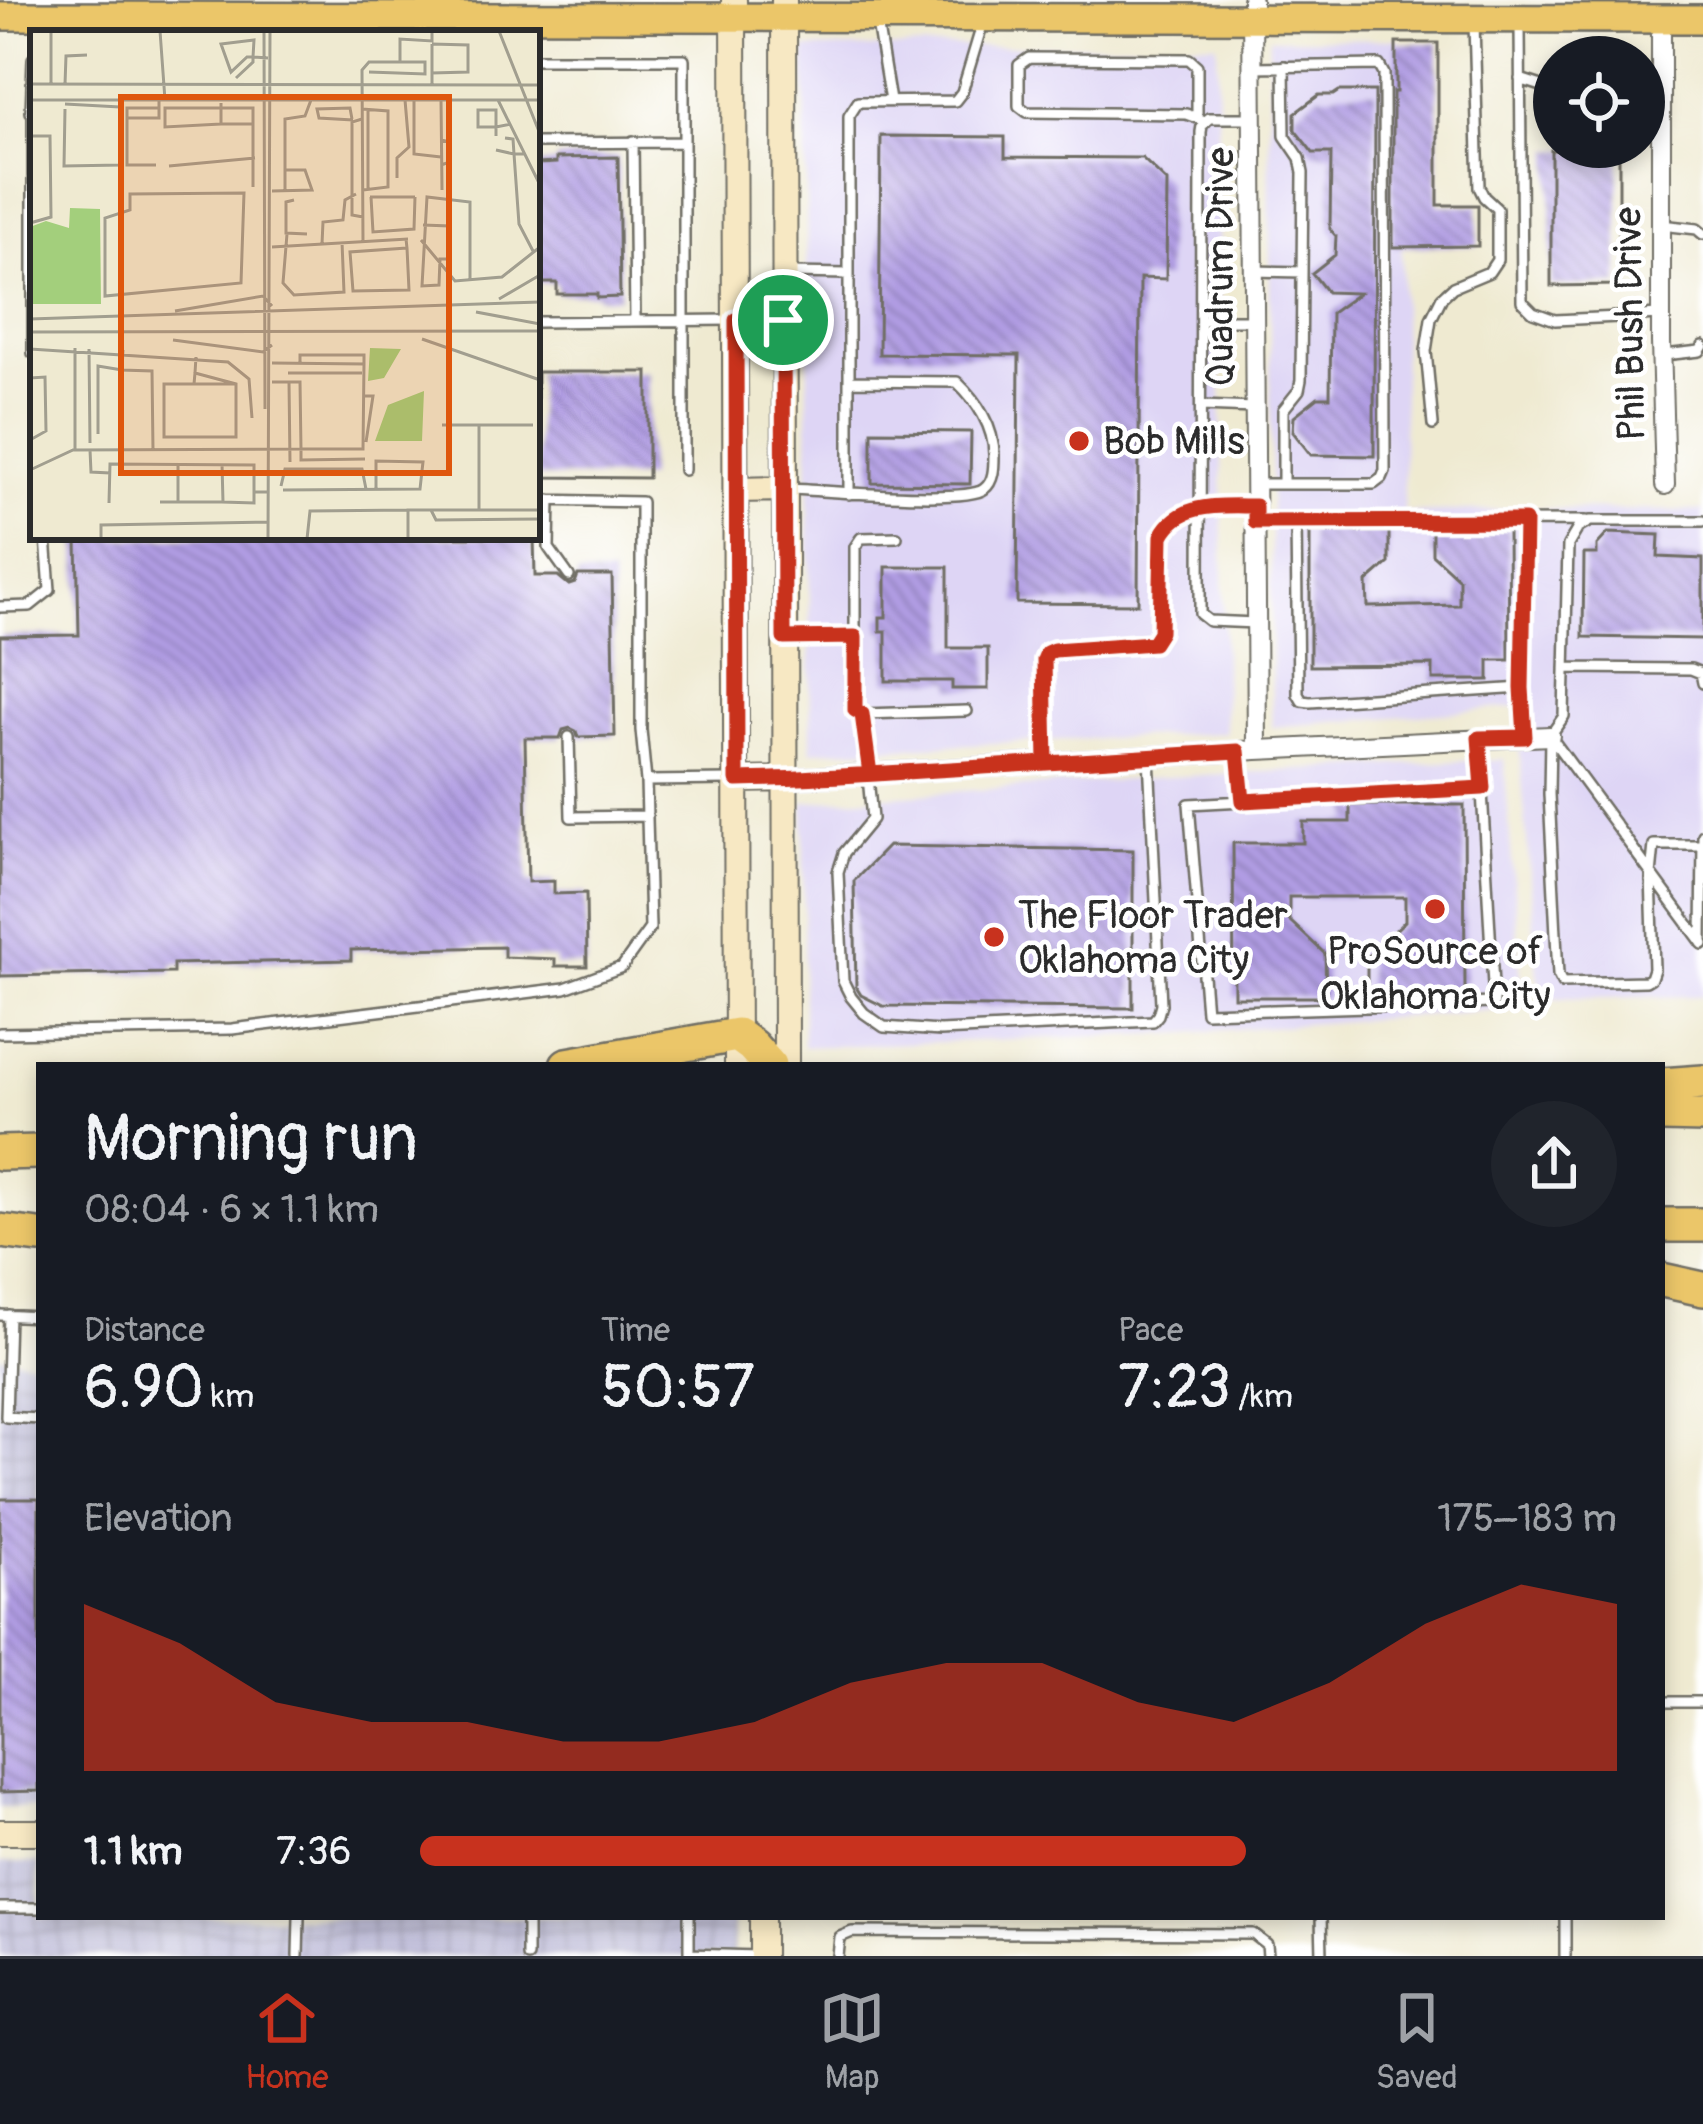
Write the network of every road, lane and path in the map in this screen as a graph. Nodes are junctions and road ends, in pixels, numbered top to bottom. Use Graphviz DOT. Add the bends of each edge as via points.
graph roads {
  1 [pos="229,8"];
  2 [pos="734,9"];
  3 [pos="784,9"];
  4 [pos="1251,9"];
  5 [pos="0,16"];
  6 [pos="877,17"];
  7 [pos="984,17"];
  8 [pos="1474,18"];
  9 [pos="1520,18"];
  10 [pos="1661,19"];
  11 [pos="1703,19"];
  12 [pos="200,25"];
  13 [pos="520,25"];
  14 [pos="1661,36"];
  15 [pos="540,59"];
  16 [pos="1283,66"];
  17 [pos="1252,67"];
  18 [pos="1520,79"];
  19 [pos="1533,83"];
  20 [pos="890,100"];
  21 [pos="1252,118"];
  22 [pos="1201,120"];
  23 [pos="633,141"];
  24 [pos="683,142"];
  25 [pos="540,143"];
  26 [pos="1661,168"];
  27 [pos="1661,225"];
  28 [pos="1703,234"];
  29 [pos="1253,272"];
  30 [pos="1302,272"];
  31 [pos="783,273"];
  32 [pos="849,274"];
  33 [pos="1661,315"];
  34 [pos="635,320"];
  35 [pos="684,320"];
  36 [pos="736,320"];
  37 [pos="783,320"];
  38 [pos="1201,320"];
  39 [pos="1253,320"];
  40 [pos="540,322"];
  41 [pos="1703,346"];
  42 [pos="1662,355"];
  43 [pos="850,381"];
  44 [pos="1201,406"];
  45 [pos="1254,408"];
  46 [pos="1433,425"];
  47 [pos="684,470"];
  48 [pos="1255,484"];
  49 [pos="1282,484"];
  50 [pos="1665,485"];
  51 [pos="783,489"];
  52 [pos="736,490"];
  53 [pos="850,494"];
  54 [pos="543,500"];
  55 [pos="1200,506"];
  56 [pos="1255,514"];
  57 [pos="1703,520"];
  58 [pos="1525,521"];
  59 [pos="1590,521"];
  60 [pos="1296,522"];
  61 [pos="897,537"];
  62 [pos="46,540"];
  63 [pos="568,576"];
  64 [pos="0,607"];
  65 [pos="1256,623"];
  66 [pos="855,637"];
  67 [pos="784,638"];
  68 [pos="1565,668"];
  69 [pos="1703,683"];
  70 [pos="1522,688"];
  71 [pos="967,711"];
  72 [pos="862,714"];
  73 [pos="1550,736"];
  74 [pos="569,737"];
  75 [pos="1525,737"];
  76 [pos="1479,738"];
  77 [pos="1247,751"];
  78 [pos="1149,757"];
  79 [pos="1046,763"];
  80 [pos="870,774"];
  81 [pos="784,779"];
  82 [pos="737,780"];
  83 [pos="646,782"];
  84 [pos="1483,788"];
  85 [pos="1243,801"];
  86 [pos="647,816"];
  87 [pos="1703,835"];
  88 [pos="1703,845"];
  89 [pos="1651,875"];
  90 [pos="1703,943"];
  91 [pos="0,1033"];
  92 [pos="737,1050"];
  93 [pos="601,1062"];
  94 [pos="766,1062"];
  95 [pos="786,1062"];
  96 [pos="1703,1082"];
  97 [pos="1665,1084"];
  98 [pos="1665,1115"];
  99 [pos="1703,1116"];
  100 [pos="36,1224"];
  101 [pos="1665,1225"];
  102 [pos="1703,1225"];
  103 [pos="0,1228"];
  104 [pos="36,1235"];
  105 [pos="1665,1281"];
  106 [pos="1703,1289"];
  107 [pos="5,1315"];
  108 [pos="36,1317"];
  109 [pos="3,1416"];
  110 [pos="36,1419"];
  111 [pos="1668,1702"];
  112 [pos="1703,1702"];
  113 [pos="0,1832"];
  114 [pos="36,1832"];
  115 [pos="0,1908"];
  116 [pos="36,1908"];
  117 [pos="298,1920"];
  118 [pos="527,1920"];
  119 [pos="689,1920"];
  120 [pos="762,1920"];
  121 [pos="1321,1920"];
  122 [pos="1565,1920"];
  123 [pos="689,1955"];
  124 [pos="298,1956"];
  125 [pos="527,1956"];
  126 [pos="763,1956"];
  127 [pos="838,1956"];
  128 [pos="1268,1956"];
  129 [pos="1322,1956"];
  130 [pos="1565,1956"];
  1 -- 12 [label="main road"];
  1 -- 13 [label="main road"];
  2 -- 3 [label="main road"];
  2 -- 13 [label="main road"];
  2 -- 36 [label="main road"];
  3 -- 6 [label="main road"];
  3 -- 31 [label="main road"];
  4 -- 7 [label="main road"];
  4 -- 8 [label="main road"];
  4 -- 17 [label="street, Quadrum Drive"];
  5 -- 12 [label="main road"];
  6 -- 7 [label="main road"];
  6 -- 20 [label="lane"];
  7 -- 20 [label="lane" via="955,101"];
  8 -- 9 [label="main road"];
  8 -- 46 [label="lane" via="1479,187 1497,209 1497,260 1489,272 1453,287 1431,319"];
  9 -- 10 [label="main road"];
  9 -- 18 [label="lane"];
  10 -- 11 [label="main road"];
  10 -- 14 [label="street, Phil Bush Drive"];
  15 -- 24 [label="lane" via="684,58"];
  16 -- 17 [label="lane"];
  16 -- 30 [label="lane" via="1285,136 1303,172"];
  16 -- 49 [label="lane" via="1382,68 1385,470 1374,484"];
  17 -- 21 [label="street, Quadrum Drive"];
  18 -- 19 [label="lane"];
  18 -- 33 [label="lane" via="1522,301 1555,320"];
  20 -- 32 [label="lane" via="858,102 849,116"];
  21 -- 22 [label="lane"];
  21 -- 29 [label="street, Quadrum Drive"];
  22 -- 22 [label="lane" via="1028,112 1019,106 1018,65 1029,58 1189,59 1197,66"];
  22 -- 38 [label="lane"];
  23 -- 24 [label="lane"];
  23 -- 25 [label="lane"];
  23 -- 34 [label="lane"];
  24 -- 35 [label="lane"];
  26 -- 27 [label="street, Phil Bush Drive"];
  27 -- 28 [label="lane"];
  27 -- 33 [label="street, Phil Bush Drive"];
  29 -- 30 [label="lane"];
  29 -- 39 [label="street, Quadrum Drive"];
  30 -- 49 [label="lane" via="1301,380 1283,410"];
  31 -- 32 [label="lane"];
  31 -- 37 [label="main road"];
  32 -- 43 [label="lane"];
  33 -- 42 [label="street, Phil Bush Drive"];
  34 -- 35 [label="lane"];
  34 -- 40 [label="lane"];
  35 -- 36 [label="lane"];
  35 -- 47 [label="lane"];
  36 -- 37 [label="main road"];
  36 -- 52 [label="main road"];
  37 -- 51 [label="main road"];
  38 -- 39 [label="lane"];
  38 -- 44 [label="lane"];
  39 -- 45 [label="street, Quadrum Drive"];
  41 -- 42 [label="lane"];
  42 -- 50 [label="street, Phil Bush Drive"];
  43 -- 53 [label="lane"];
  43 -- 53 [label="lane" via="957,382 993,433 994,461 979,494"];
  44 -- 45 [label="lane"];
  44 -- 55 [label="lane"];
  45 -- 48 [label="street, Quadrum Drive"];
  48 -- 49 [label="lane"];
  48 -- 56 [label="street, Quadrum Drive"];
  51 -- 52 [label="main road"];
  51 -- 53 [label="lane"];
  51 -- 67 [label="main road"];
  52 -- 82 [label="main road"];
  54 -- 63 [label="lane" via="549,548"];
  54 -- 83 [label="lane" via="641,502"];
  55 -- 56 [label="lane"];
  55 -- 65 [label="lane" via="1200,614"];
  55 -- 79 [label="lane" via="1162,536 1160,632 1153,643 1047,653"];
  56 -- 60 [label="lane"];
  56 -- 65 [label="street, Quadrum Drive"];
  57 -- 59 [label="lane"];
  58 -- 59 [label="lane"];
  58 -- 60 [label="lane"];
  58 -- 70 [label="lane"];
  59 -- 68 [label="lane" via="1568,545"];
  60 -- 70 [label="lane" via="1302,701"];
  61 -- 66 [label="lane" via="861,538 855,547"];
  62 -- 64 [label="lane" via="50,590 30,607"];
  65 -- 77 [label="street, Quadrum Drive"];
  66 -- 67 [label="lane"];
  66 -- 72 [label="lane" via="855,710"];
  67 -- 81 [label="main road"];
  68 -- 69 [label="lane" via="1691,669"];
  68 -- 73 [label="lane" via="1564,716"];
  70 -- 75 [label="lane"];
  71 -- 72 [label="lane"];
  72 -- 80 [label="lane"];
  73 -- 75 [label="street"];
  73 -- 89 [label="lane"];
  73 -- 89 [label="lane" via="1562,983 1651,978"];
  74 -- 86 [label="lane" via="571,817"];
  75 -- 76 [label="street"];
  76 -- 77 [label="street"];
  76 -- 84 [label="lane"];
  77 -- 78 [label="street"];
  77 -- 85 [label="lane"];
  78 -- 79 [label="street"];
  78 -- 80 [label="lane" via="1161,1004 1153,1021 1114,1024 940,1031 884,1027 864,1013 844,981 838,872 872,819"];
  79 -- 80 [label="street"];
  80 -- 81 [label="street"];
  81 -- 82 [label="main road"];
  81 -- 95 [label="main road"];
  82 -- 83 [label="lane"];
  82 -- 92 [label="main road"];
  83 -- 86 [label="lane"];
  84 -- 85 [label="lane"];
  84 -- 85 [label="lane" via="1495,1004 1206,1012 1190,804"];
  86 -- 91 [label="lane" via="650,928 622,967 565,988 232,1029"];
  87 -- 88 [label="lane"];
  88 -- 89 [label="lane" via="1654,844"];
  88 -- 90 [label="lane"];
  89 -- 90 [label="lane"];
  92 -- 93 [label="highway"];
  92 -- 94 [label="highway" via="752,1046"];
  96 -- 97 [label="highway"];
  98 -- 99 [label="highway"];
  100 -- 103 [label="highway"];
  101 -- 102 [label="highway"];
  103 -- 104 [label="highway"];
  105 -- 106 [label="highway"];
  107 -- 108 [label="lane"];
  107 -- 109 [label="lane"];
  109 -- 110 [label="lane"];
  111 -- 112 [label="lane"];
  113 -- 114 [label="main road"];
  115 -- 116 [label="lane"];
  117 -- 124 [label="lane"];
  118 -- 125 [label="lane"];
  119 -- 123 [label="lane"];
  120 -- 126 [label="main road"];
  121 -- 129 [label="lane"];
  122 -- 130 [label="lane"];
  123 -- 126 [label="lane"];
  127 -- 128 [label="lane" via="840,1937 852,1932 1252,1934"];
}
